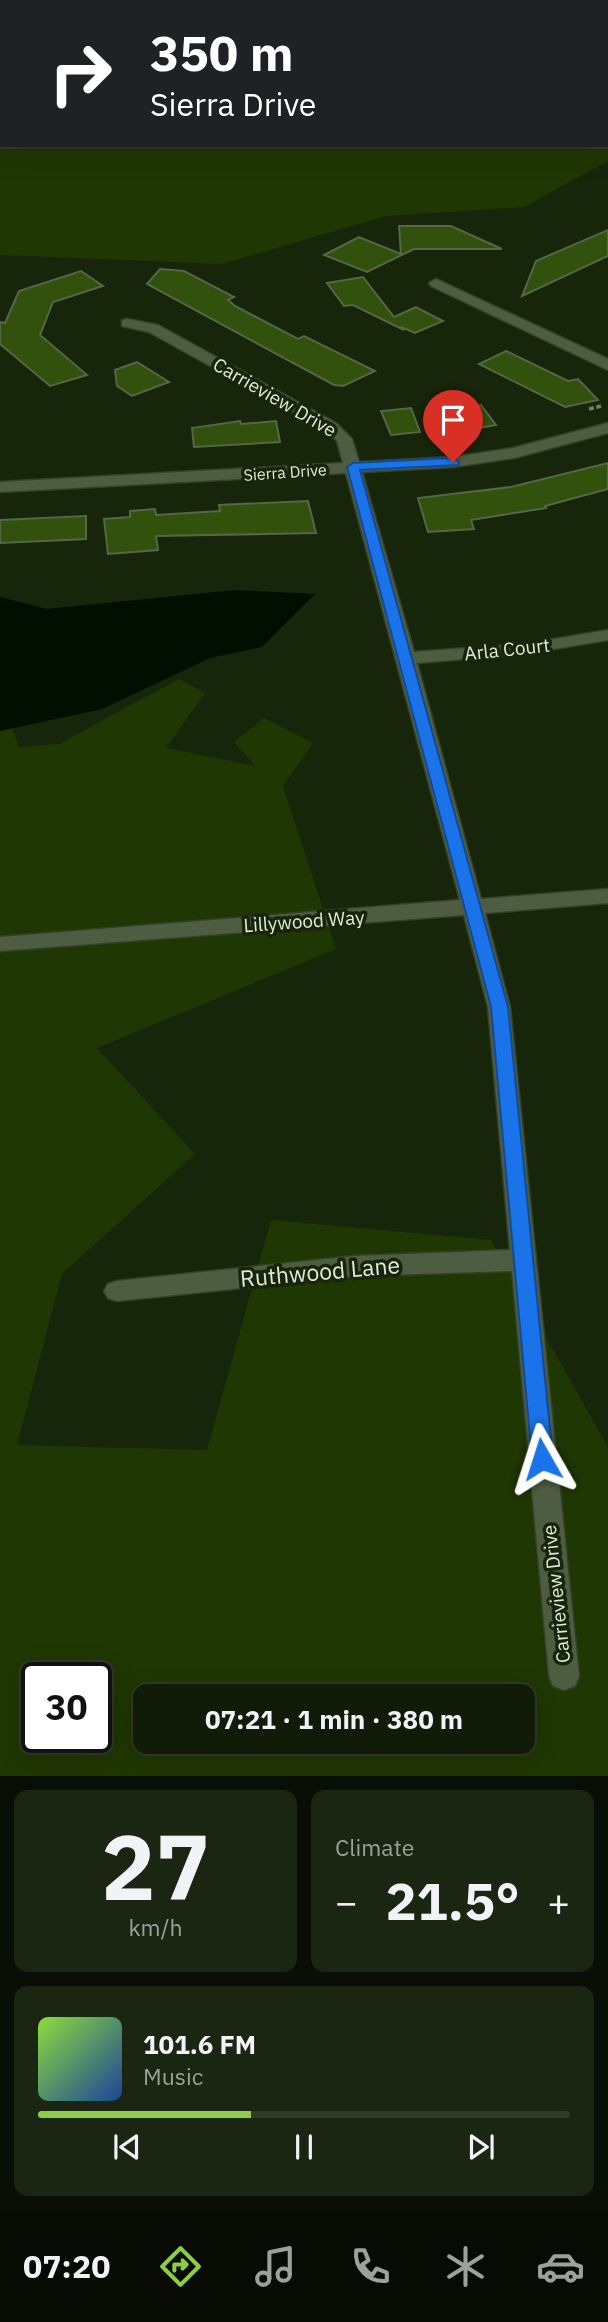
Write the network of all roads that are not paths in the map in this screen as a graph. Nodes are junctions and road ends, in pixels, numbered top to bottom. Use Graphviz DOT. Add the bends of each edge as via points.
graph roads {
  1 [pos="436,283"];
  2 [pos="127,323"];
  3 [pos="608,365"];
  4 [pos="608,428"];
  5 [pos="353,467"];
  6 [pos="0,487"];
  7 [pos="608,635"];
  8 [pos="406,658"];
  9 [pos="608,896"];
  10 [pos="472,908"];
  11 [pos="0,944"];
  12 [pos="523,1260"];
  13 [pos="117,1291"];
  14 [pos="564,1676"];
  1 -- 3 [label="street"];
  2 -- 5 [label="street, Carrieview Drive" via="153,328 330,426 345,439"];
  4 -- 5 [label="street, Sierra Drive" via="514,453 453,462"];
  5 -- 6 [label="street, Sierra Drive"];
  5 -- 8 [label="street, Carrieview Drive"];
  7 -- 8 [label="street, Arla Court" via="524,649"];
  8 -- 10 [label="street, Carrieview Drive"];
  9 -- 10 [label="street, Lillywood Way"];
  10 -- 11 [label="street, Lillywood Way"];
  10 -- 12 [label="street, Carrieview Drive" via="499,1007"];
  12 -- 13 [label="street, Ruthwood Lane" via="355,1266"];
  12 -- 14 [label="street, Carrieview Drive"];
}
